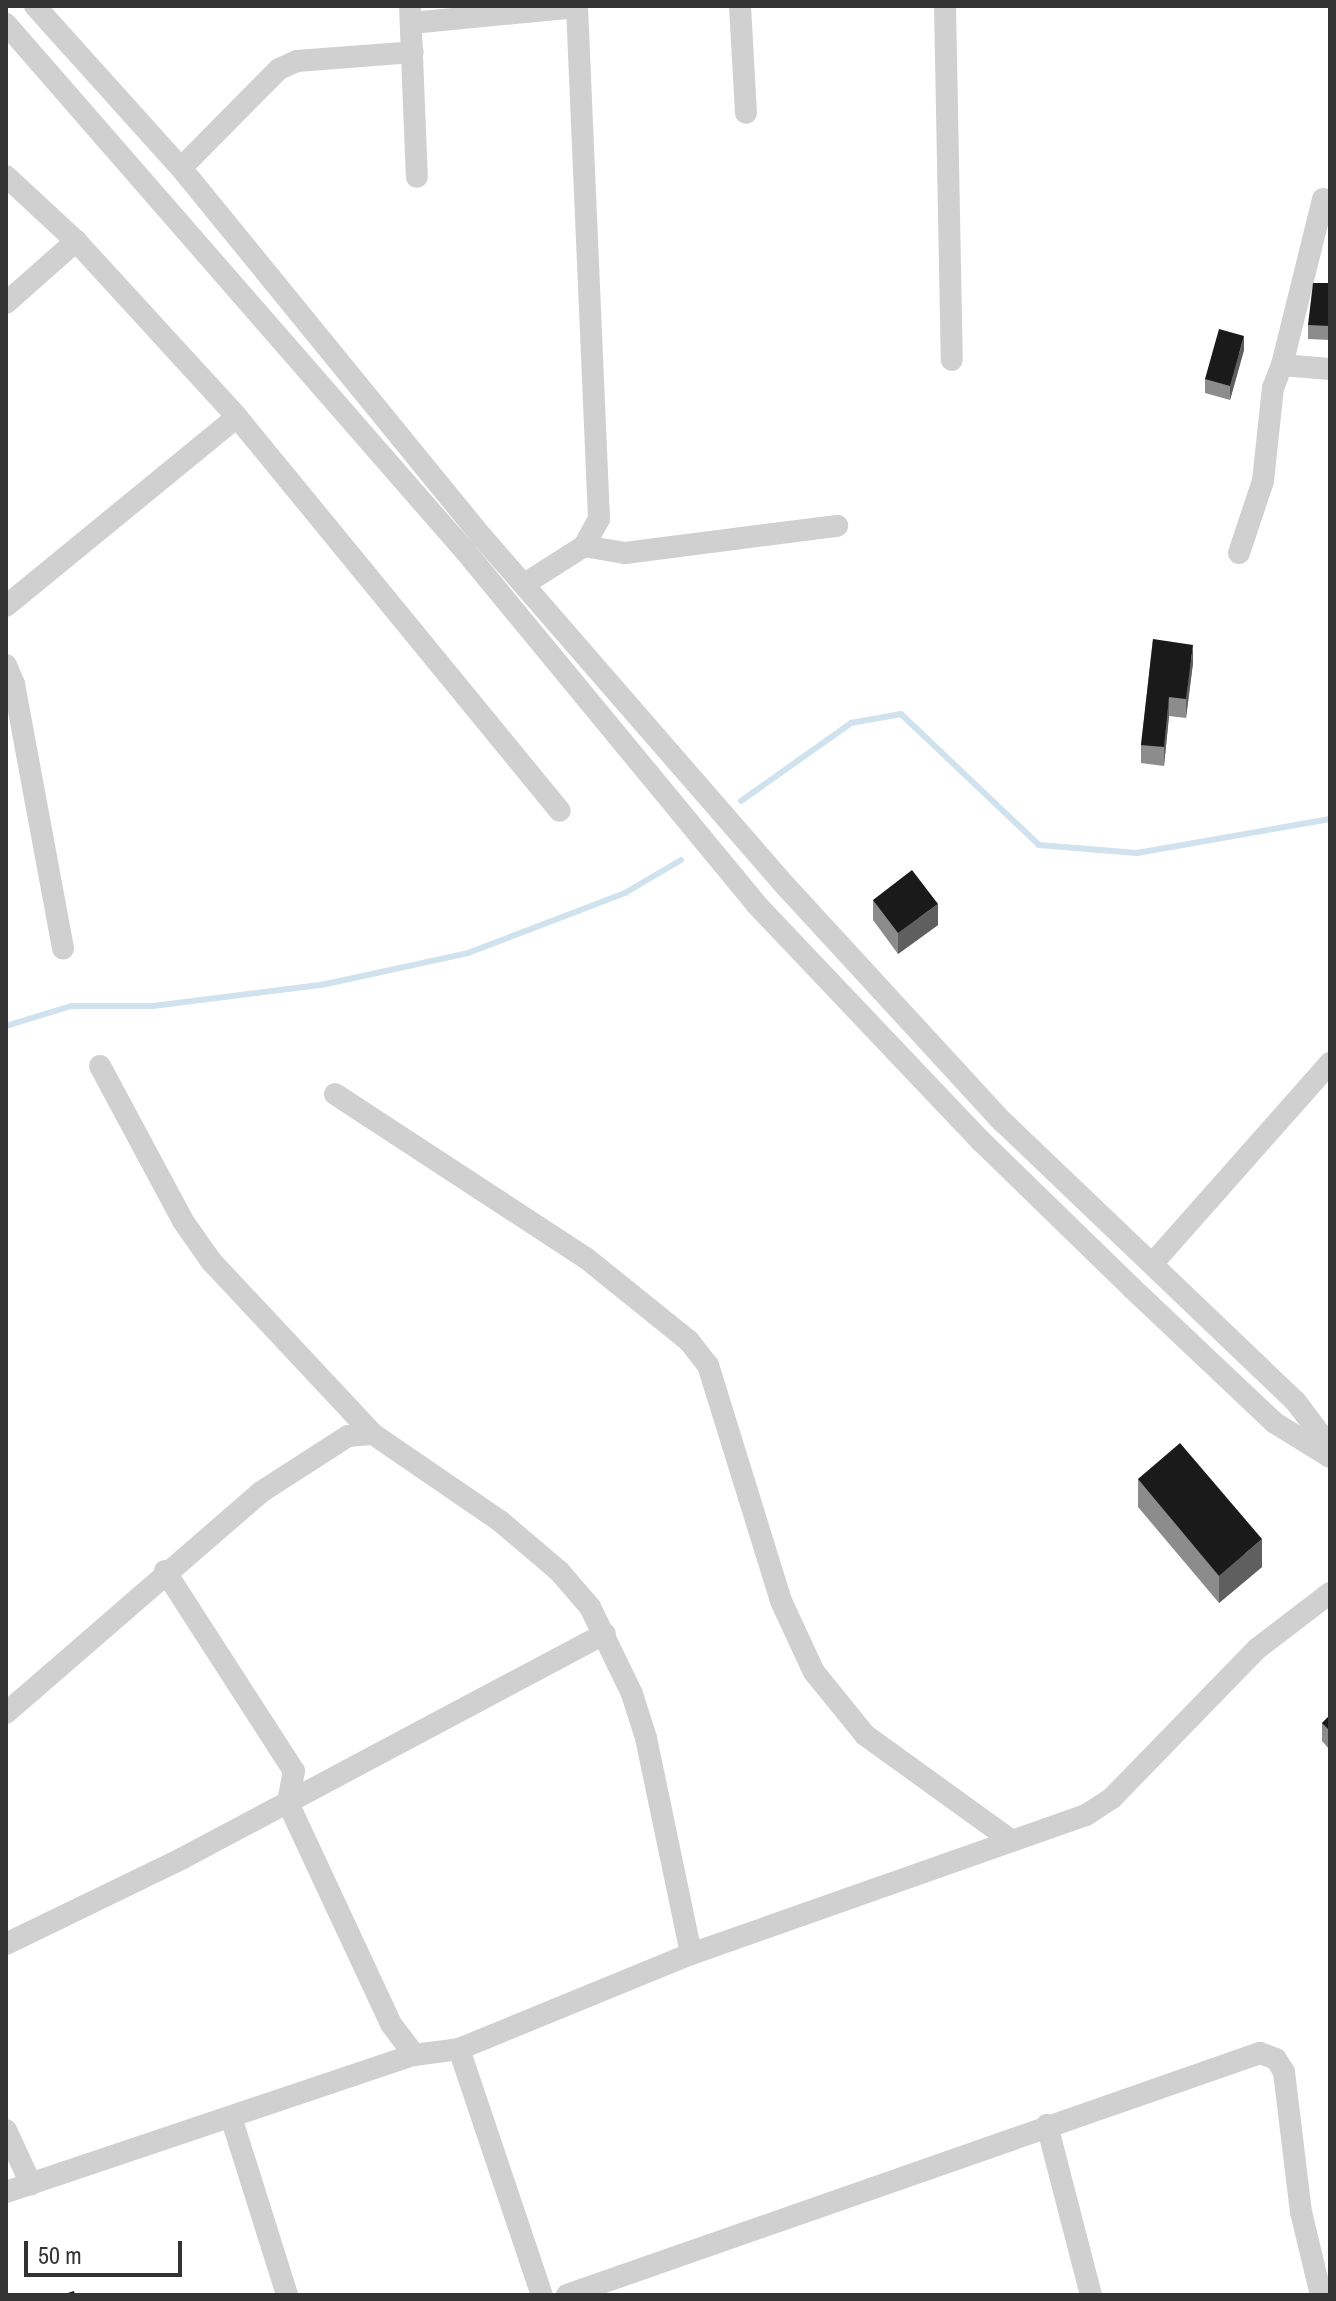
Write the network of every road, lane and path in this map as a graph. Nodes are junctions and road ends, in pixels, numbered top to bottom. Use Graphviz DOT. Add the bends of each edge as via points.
graph roads {
  1 [pos="35,6"];
  2 [pos="577,6"];
  3 [pos="740,6"];
  4 [pos="945,6"];
  5 [pos="410,14"];
  6 [pos="6,24"];
  7 [pos="413,52"];
  8 [pos="746,113"];
  9 [pos="181,168"];
  10 [pos="6,176"];
  11 [pos="417,177"];
  12 [pos="1323,199"];
  13 [pos="76,241"];
  14 [pos="6,303"];
  15 [pos="952,360"];
  16 [pos="1282,365"];
  17 [pos="1330,369"];
  18 [pos="237,417"];
  19 [pos="837,526"];
  20 [pos="584,546"];
  21 [pos="1239,553"];
  22 [pos="526,583"];
  23 [pos="6,606"];
  24 [pos="6,665"];
  25 [pos="12,710"];
  26 [pos="560,811"];
  27 [pos="63,949"];
  28 [pos="1330,1063"];
  29 [pos="100,1066"];
  30 [pos="335,1094"];
  31 [pos="1153,1263"];
  32 [pos="373,1434"];
  33 [pos="1330,1447"];
  34 [pos="1330,1457"];
  35 [pos="165,1571"];
  36 [pos="1330,1593"];
  37 [pos="605,1634"];
  38 [pos="6,1713"];
  39 [pos="288,1803"];
  40 [pos="1009,1839"];
  41 [pos="6,1944"];
  42 [pos="691,1954"];
  43 [pos="459,2049"];
  44 [pos="414,2055"];
  45 [pos="231,2117"];
  46 [pos="1047,2125"];
  47 [pos="6,2130"];
  48 [pos="31,2184"];
  49 [pos="6,2192"];
  50 [pos="287,2295"];
  51 [pos="542,2295"];
  52 [pos="567,2295"];
  53 [pos="1091,2295"];
  54 [pos="1321,2295"];
  1 -- 9 [label="street"];
  2 -- 5 [label="street"];
  2 -- 20 [label="street" via="599,498 599,519"];
  3 -- 8 [label="street"];
  4 -- 15 [label="street"];
  5 -- 7 [label="street"];
  6 -- 34 [label="street" via="466,552 755,903 981,1141 1110,1267 1275,1423"];
  7 -- 9 [label="street" via="297,61 279,69"];
  7 -- 11 [label="street"];
  9 -- 22 [label="street" via="483,538"];
  10 -- 13 [label="street"];
  12 -- 16 [label="street"];
  13 -- 14 [label="street"];
  13 -- 18 [label="street"];
  16 -- 17 [label="street"];
  16 -- 21 [label="street" via="1273,388 1263,481"];
  18 -- 23 [label="street"];
  18 -- 26 [label="street"];
  19 -- 20 [label="street" via="625,553"];
  20 -- 22 [label="street"];
  22 -- 31 [label="street" via="802,904 1002,1121"];
  24 -- 25 [label="street"];
  25 -- 27 [label="street"];
  28 -- 31 [label="street"];
  29 -- 32 [label="street" via="183,1221 211,1261"];
  30 -- 40 [label="street" via="586,1258 689,1341 708,1365 781,1601 814,1672 865,1735"];
  31 -- 33 [label="street" via="1296,1402"];
  32 -- 35 [label="street" via="348,1436 327,1448 261,1492"];
  32 -- 37 [label="street" via="451,1485 535,1551 590,1607"];
  35 -- 38 [label="street"];
  35 -- 39 [label="street" via="294,1771"];
  36 -- 40 [label="street" via="1258,1648 1112,1798 1086,1815"];
  37 -- 39 [label="street"];
  37 -- 42 [label="street" via="646,1738"];
  39 -- 41 [label="street"];
  39 -- 44 [label="street" via="391,2024"];
  40 -- 42 [label="street"];
  42 -- 43 [label="street"];
  43 -- 44 [label="street"];
  43 -- 51 [label="street"];
  44 -- 45 [label="street"];
  45 -- 48 [label="street"];
  45 -- 50 [label="street"];
  46 -- 52 [label="street" via="928,2172"];
  46 -- 53 [label="street"];
  46 -- 54 [label="street" via="1238,2057 1270,2055 1284,2072 1301,2212"];
  47 -- 48 [label="street"];
  48 -- 49 [label="street"];
}
